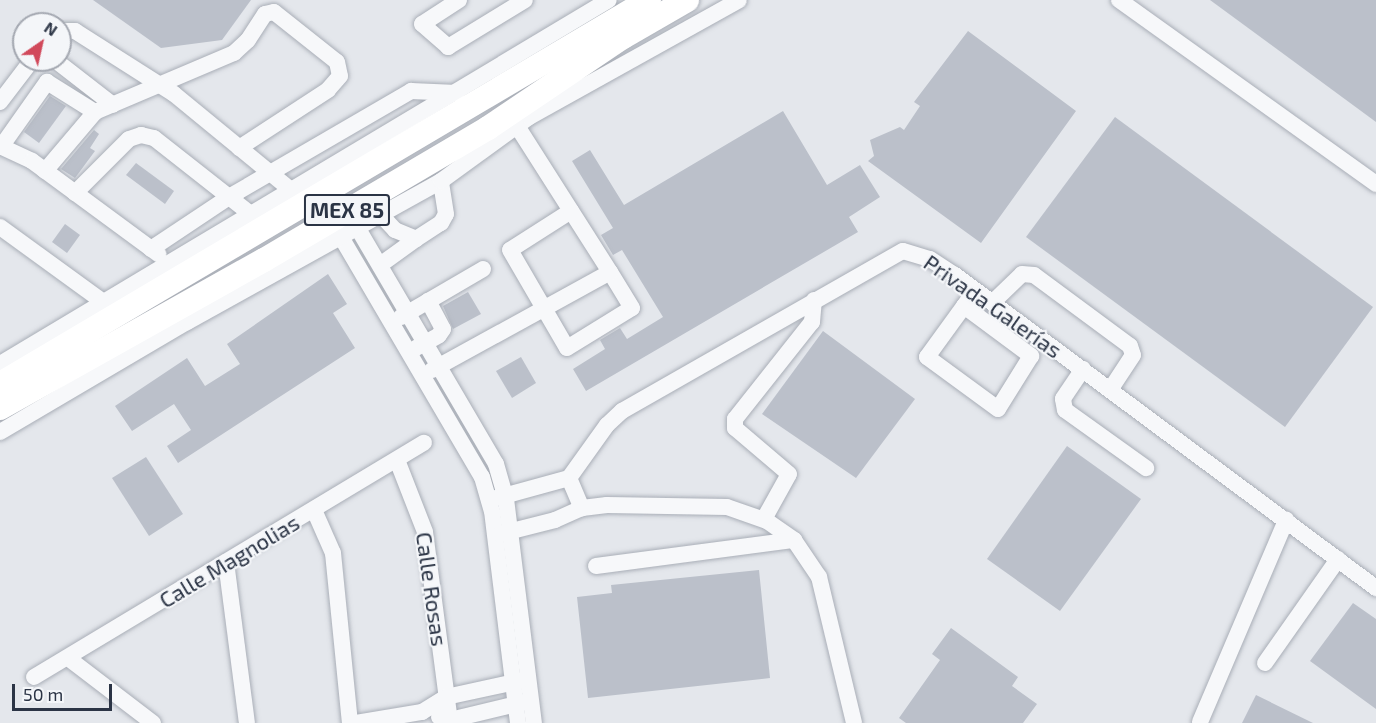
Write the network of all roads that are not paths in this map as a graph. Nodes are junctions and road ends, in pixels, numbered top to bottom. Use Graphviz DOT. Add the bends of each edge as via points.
graph roads {
  1 [pos="459,0"];
  2 [pos="525,0"];
  3 [pos="609,0"];
  4 [pos="648,0"];
  5 [pos="687,0"];
  6 [pos="739,0"];
  7 [pos="1119,0"];
  8 [pos="72,31"];
  9 [pos="539,45"];
  10 [pos="23,72"];
  11 [pos="70,72"];
  12 [pos="159,84"];
  13 [pos="457,93"];
  14 [pos="0,102"];
  15 [pos="113,105"];
  16 [pos="95,112"];
  17 [pos="518,119"];
  18 [pos="494,141"];
  19 [pos="1,146"];
  20 [pos="239,148"];
  21 [pos="45,171"];
  22 [pos="271,174"];
  23 [pos="441,181"];
  24 [pos="1376,184"];
  25 [pos="292,191"];
  26 [pos="75,194"];
  27 [pos="229,197"];
  28 [pos="372,207"];
  29 [pos="570,211"];
  30 [pos="252,214"];
  31 [pos="0,227"];
  32 [pos="357,227"];
  33 [pos="341,237"];
  34 [pos="416,239"];
  35 [pos="151,249"];
  36 [pos="264,260"];
  37 [pos="171,263"];
  38 [pos="380,265"];
  39 [pos="483,269"];
  40 [pos="610,272"];
  41 [pos="975,290"];
  42 [pos="814,300"];
  43 [pos="102,301"];
  44 [pos="428,301"];
  45 [pos="993,302"];
  46 [pos="964,306"];
  47 [pos="544,311"];
  48 [pos="408,313"];
  49 [pos="186,322"];
  50 [pos="392,322"];
  51 [pos="426,342"];
  52 [pos="409,351"];
  53 [pos="0,364"];
  54 [pos="440,365"];
  55 [pos="1083,369"];
  56 [pos="423,375"];
  57 [pos="0,384"];
  58 [pos="1110,390"];
  59 [pos="0,408"];
  60 [pos="0,432"];
  61 [pos="424,443"];
  62 [pos="397,460"];
  63 [pos="1146,468"];
  64 [pos="569,478"];
  65 [pos="505,493"];
  66 [pos="489,500"];
  67 [pos="582,508"];
  68 [pos="314,510"];
  69 [pos="764,519"];
  70 [pos="1286,520"];
  71 [pos="502,533"];
  72 [pos="794,540"];
  73 [pos="1338,559"];
  74 [pos="226,562"];
  75 [pos="596,566"];
  76 [pos="1376,588"];
  77 [pos="68,658"];
  78 [pos="1265,663"];
  79 [pos="34,677"];
  80 [pos="519,681"];
  81 [pos="446,698"];
  82 [pos="523,702"];
  83 [pos="422,712"];
  84 [pos="450,721"];
  85 [pos="857,722"];
  86 [pos="1200,722"];
  87 [pos="153,723"];
  88 [pos="247,723"];
  89 [pos="350,723"];
  90 [pos="356,723"];
  91 [pos="518,723"];
  92 [pos="534,723"];
  1 -- 2 [label="street" via="422,24 448,47"];
  3 -- 9 [label="street"];
  4 -- 9 [label="highway"];
  4 -- 57 [label="highway, MEX 85"];
  5 -- 17 [label="highway, MEX 85" via="623,37"];
  6 -- 17 [label="street"];
  7 -- 24 [label="street"];
  8 -- 12 [label="street"];
  9 -- 13 [label="street"];
  10 -- 14 [label="street"];
  11 -- 15 [label="street"];
  12 -- 15 [label="street"];
  12 -- 20 [label="street"];
  12 -- 20 [label="street" via="234,53 269,11 337,62 340,76 328,90"];
  13 -- 22 [label="street" via="411,91"];
  13 -- 25 [label="street"];
  15 -- 16 [label="street"];
  16 -- 19 [label="street" via="47,82"];
  16 -- 21 [label="street"];
  17 -- 18 [label="street"];
  17 -- 28 [label="highway, MEX 85"];
  17 -- 29 [label="street"];
  18 -- 23 [label="street"];
  18 -- 28 [label="highway"];
  19 -- 21 [label="street"];
  20 -- 22 [label="street"];
  21 -- 26 [label="street"];
  22 -- 25 [label="street"];
  22 -- 27 [label="street"];
  23 -- 28 [label="street"];
  23 -- 34 [label="street" via="446,214 441,223"];
  25 -- 30 [label="street"];
  26 -- 27 [label="street" via="129,139 141,135 154,138"];
  26 -- 35 [label="street"];
  27 -- 30 [label="street"];
  27 -- 35 [label="street"];
  28 -- 32 [label="street"];
  28 -- 34 [label="street" via="395,230"];
  28 -- 36 [label="highway, MEX 85"];
  29 -- 40 [label="street"];
  29 -- 47 [label="street" via="510,249"];
  30 -- 37 [label="street"];
  31 -- 43 [label="street"];
  32 -- 33 [label="street"];
  32 -- 38 [label="street"];
  33 -- 49 [label="street"];
  33 -- 50 [label="street"];
  34 -- 38 [label="street"];
  35 -- 37 [label="street"];
  36 -- 49 [label="highway" via="257,270"];
  36 -- 59 [label="highway, MEX 85"];
  37 -- 43 [label="street"];
  38 -- 48 [label="street"];
  39 -- 44 [label="street"];
  40 -- 47 [label="street"];
  40 -- 47 [label="street" via="632,308 567,348"];
  41 -- 42 [label="street, Privada Galerías" via="930,259 903,251"];
  41 -- 45 [label="street, Privada Galerías"];
  41 -- 46 [label="street"];
  42 -- 64 [label="street, Privada Galerías" via="622,411 607,425"];
  42 -- 69 [label="street" via="812,322 735,419 735,428 789,474"];
  43 -- 53 [label="street"];
  44 -- 48 [label="street"];
  44 -- 51 [label="street" via="443,329"];
  45 -- 55 [label="street, Privada Galerías"];
  45 -- 58 [label="street" via="1029,272 1130,346 1133,355"];
  46 -- 46 [label="street" via="927,357 998,410 1031,356"];
  47 -- 54 [label="street"];
  48 -- 50 [label="street"];
  48 -- 51 [label="street"];
  49 -- 60 [label="street"];
  50 -- 52 [label="street"];
  51 -- 52 [label="street"];
  51 -- 54 [label="street"];
  52 -- 56 [label="street"];
  54 -- 56 [label="street"];
  54 -- 65 [label="street" via="496,464"];
  55 -- 58 [label="street, Privada Galerías"];
  55 -- 63 [label="street" via="1064,399 1065,410"];
  56 -- 66 [label="street" via="482,477"];
  58 -- 70 [label="street, Privada Galerías"];
  61 -- 62 [label="street, Calle Magnolias"];
  62 -- 68 [label="street, Calle Magnolias"];
  62 -- 81 [label="street, Calle Rosas" via="425,532"];
  64 -- 65 [label="street"];
  64 -- 67 [label="street"];
  65 -- 66 [label="street"];
  65 -- 71 [label="street"];
  66 -- 71 [label="street"];
  67 -- 69 [label="street" via="727,507"];
  67 -- 71 [label="street" via="555,520"];
  68 -- 74 [label="street, Calle Magnolias"];
  68 -- 89 [label="street" via="333,553"];
  69 -- 72 [label="street"];
  70 -- 73 [label="street, Privada Galerías"];
  70 -- 86 [label="street"];
  71 -- 80 [label="street"];
  72 -- 75 [label="street"];
  72 -- 85 [label="street" via="811,561 825,593"];
  73 -- 76 [label="street, Privada Galerías"];
  73 -- 78 [label="street"];
  74 -- 77 [label="street, Calle Magnolias"];
  74 -- 88 [label="street"];
  77 -- 79 [label="street, Calle Magnolias"];
  77 -- 87 [label="street"];
  80 -- 81 [label="street"];
  80 -- 82 [label="street"];
  81 -- 83 [label="street"];
  81 -- 84 [label="street, Calle Rosas"];
  82 -- 84 [label="street"];
  82 -- 91 [label="street"];
  82 -- 92 [label="street"];
  83 -- 84 [label="street"];
  83 -- 90 [label="street"];
}
